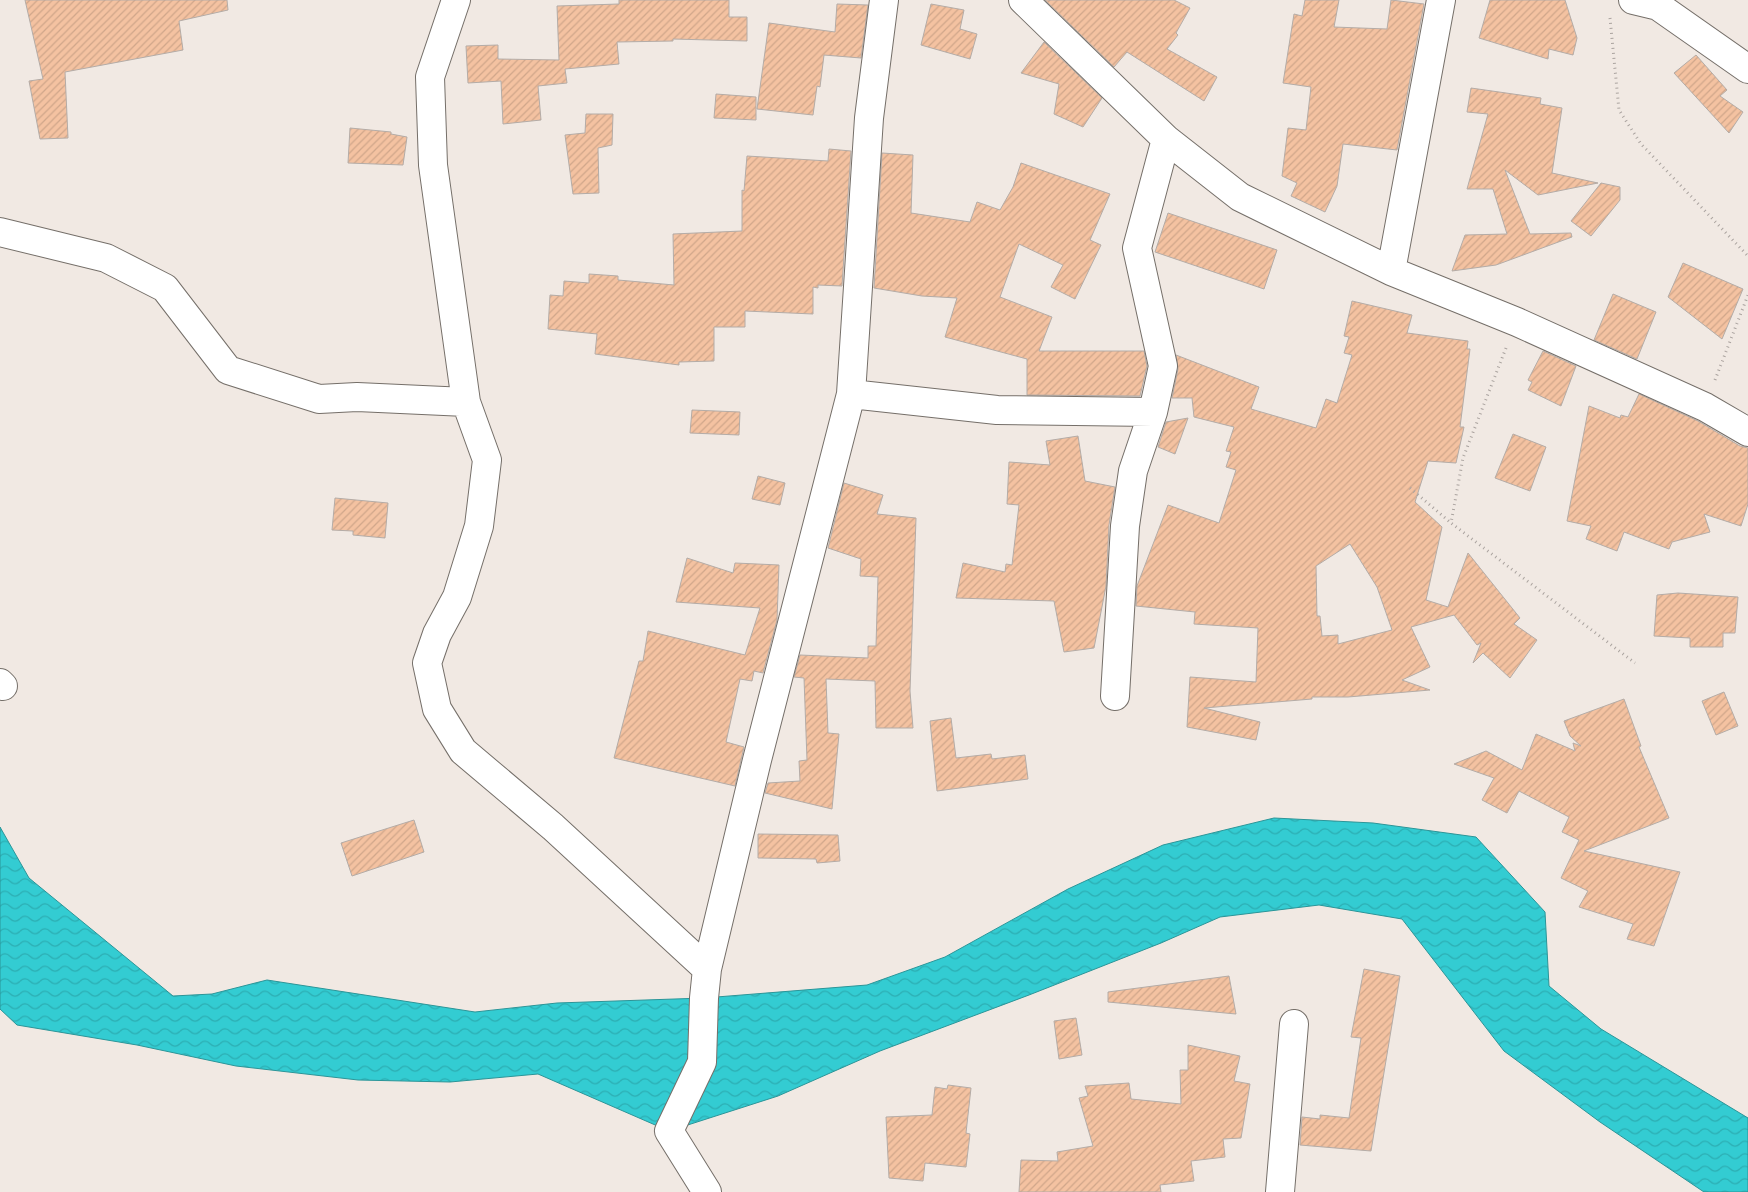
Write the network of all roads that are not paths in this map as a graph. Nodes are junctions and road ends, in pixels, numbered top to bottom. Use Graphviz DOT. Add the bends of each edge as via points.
graph roads {
  1 [pos="456,0"];
  2 [pos="884,0"];
  3 [pos="1024,0"];
  4 [pos="1441,0"];
  5 [pos="1621,5"];
  6 [pos="1748,69"];
  7 [pos="1166,139"];
  8 [pos="0,232"];
  9 [pos="1391,271"];
  10 [pos="851,394"];
  11 [pos="466,402"];
  12 [pos="1153,412"];
  13 [pos="1748,432"];
  14 [pos="1115,696"];
  15 [pos="707,969"];
  16 [pos="1294,1024"];
  17 [pos="706,1192"];
  18 [pos="1280,1192"];
  1 -- 11 [label="street" via="430,77 433,165"];
  2 -- 10 [label="street" via="869,118"];
  3 -- 7 [label="street"];
  4 -- 9 [label="street"];
  5 -- 6 [label="street" via="1658,6"];
  7 -- 9 [label="street" via="1240,197"];
  7 -- 12 [label="street" via="1137,248 1163,366"];
  8 -- 11 [label="street" via="106,258 165,288 228,370 318,399 357,397"];
  9 -- 13 [label="street" via="1517,322 1704,407"];
  10 -- 12 [label="street" via="997,410"];
  10 -- 15 [label="street"];
  11 -- 15 [label="street" via="487,460 480,526 457,597 437,634 427,663 437,709 463,751 553,826"];
  12 -- 14 [label="street" via="1133,471 1125,526"];
  15 -- 17 [label="street" via="702,1062 669,1131"];
  16 -- 18 [label="street"];
}
